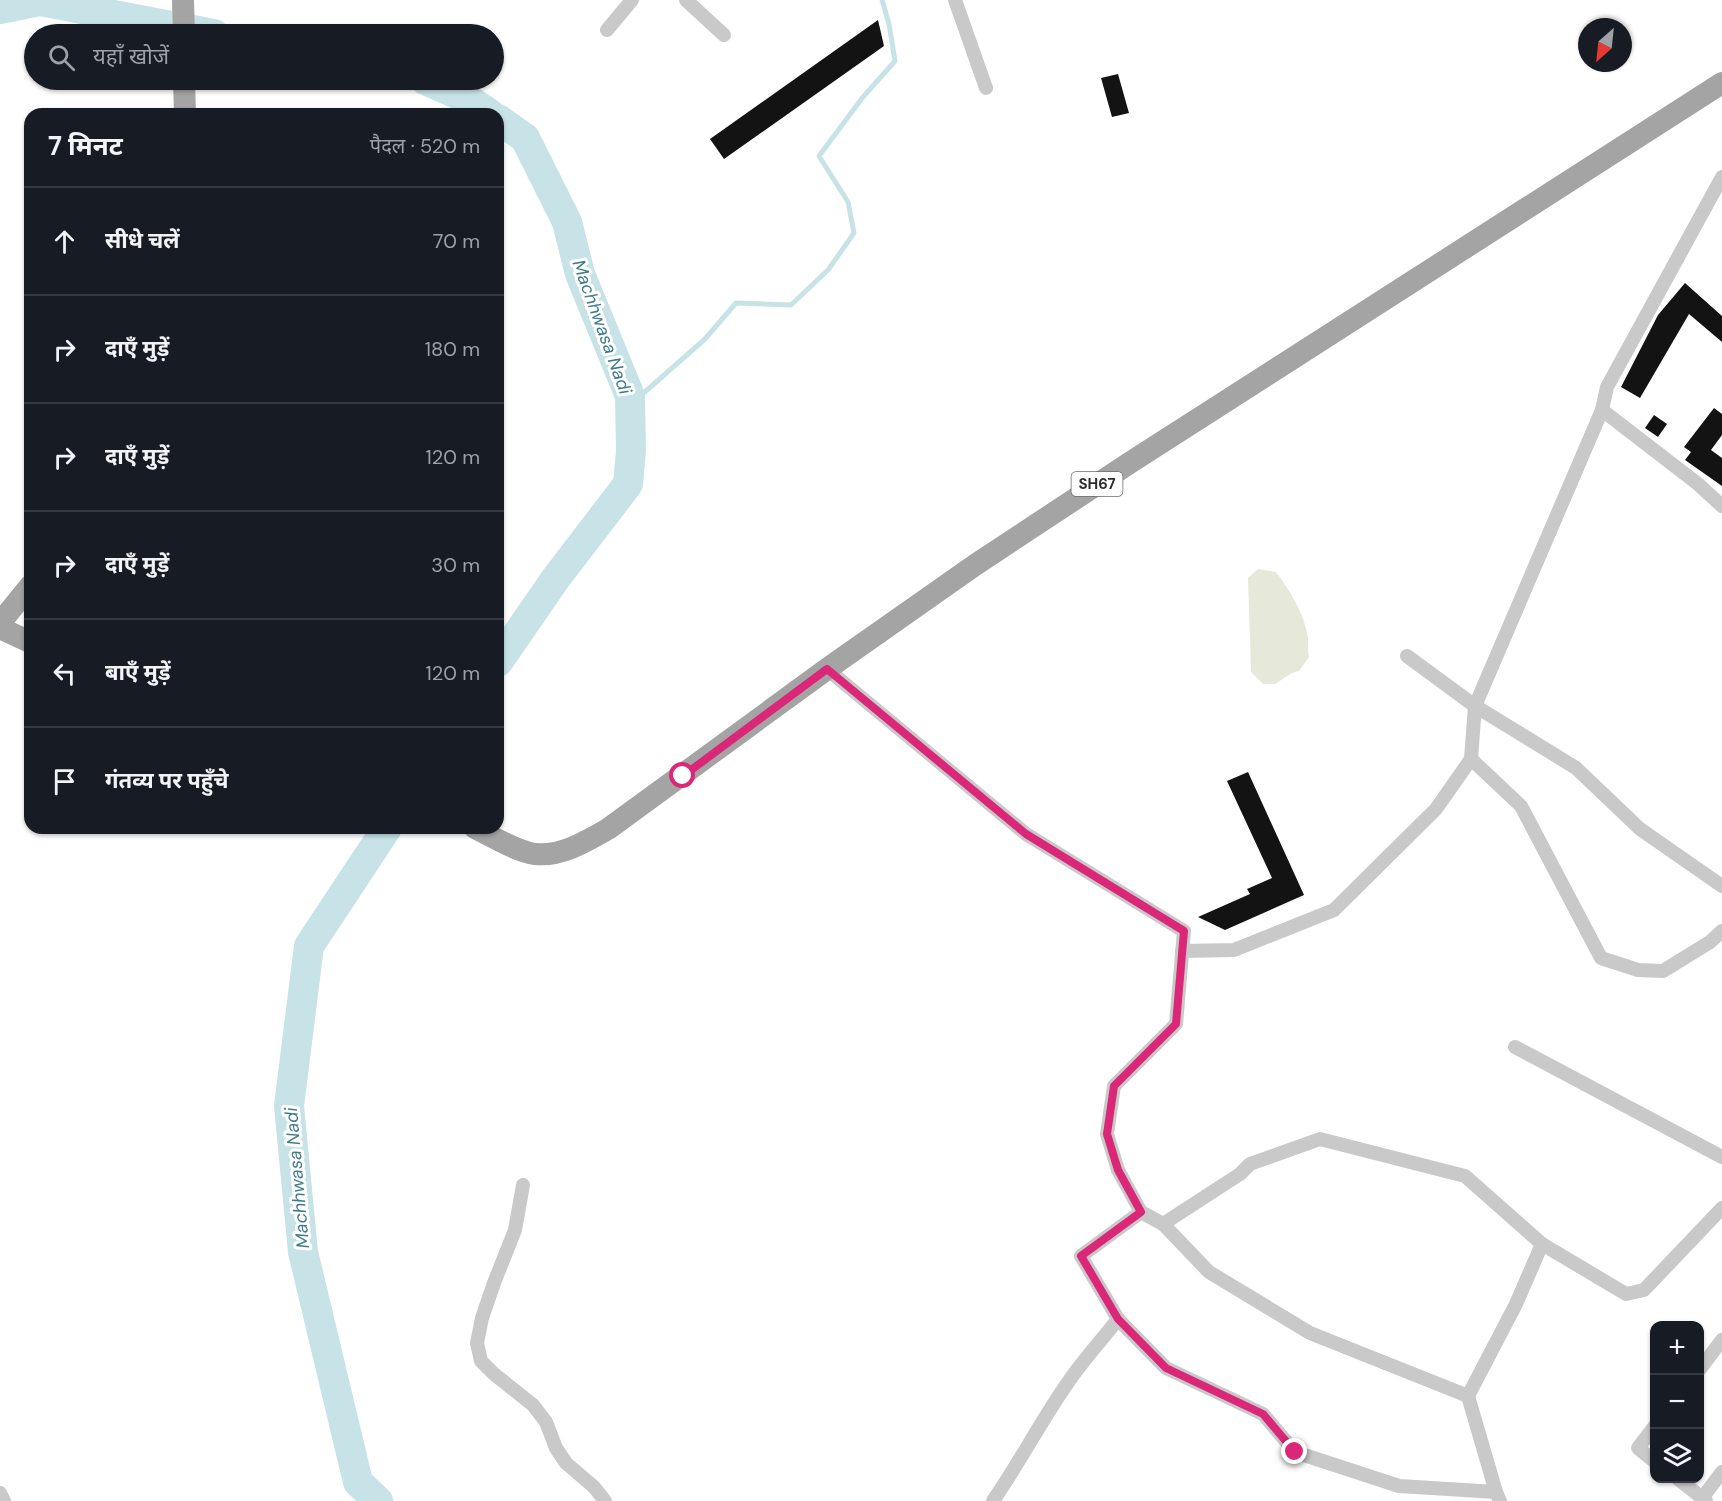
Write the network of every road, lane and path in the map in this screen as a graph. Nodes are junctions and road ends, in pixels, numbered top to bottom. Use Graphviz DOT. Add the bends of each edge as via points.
graph roads {
  1 [pos="183,0"];
  2 [pos="633,0"];
  3 [pos="686,0"];
  4 [pos="955,0"];
  5 [pos="184,24"];
  6 [pos="607,30"];
  7 [pos="724,35"];
  8 [pos="1722,83"];
  9 [pos="986,88"];
  10 [pos="184,90"];
  11 [pos="185,108"];
  12 [pos="1722,177"];
  13 [pos="1602,410"];
  14 [pos="1722,506"];
  15 [pos="24,594"];
  16 [pos="0,626"];
  17 [pos="24,639"];
  18 [pos="1407,656"];
  19 [pos="827,669"];
  20 [pos="1475,706"];
  21 [pos="1471,759"];
  22 [pos="487,834"];
  23 [pos="1722,886"];
  24 [pos="1722,931"];
  25 [pos="1182,951"];
  26 [pos="1515,1047"];
  27 [pos="1722,1157"];
  28 [pos="523,1185"];
  29 [pos="1722,1208"];
  30 [pos="1141,1212"];
  31 [pos="1163,1224"];
  32 [pos="1542,1244"];
  33 [pos="1118,1319"];
  34 [pos="1722,1340"];
  35 [pos="1704,1364"];
  36 [pos="1468,1396"];
  37 [pos="1650,1432"];
  38 [pos="1650,1458"];
  39 [pos="1722,1472"];
  40 [pos="1682,1483"];
  41 [pos="0,1493"];
  42 [pos="1498,1497"];
  43 [pos="1704,1500"];
  44 [pos="4,1501"];
  45 [pos="605,1501"];
  46 [pos="993,1501"];
  1 -- 5 [label="main road"];
  2 -- 6 [label="street"];
  3 -- 7 [label="street"];
  4 -- 9 [label="street"];
  8 -- 19 [label="main road, SH67" via="1131,462"];
  10 -- 11 [label="main road"];
  12 -- 13 [label="street" via="1607,387"];
  13 -- 14 [label="street"];
  13 -- 20 [label="street"];
  15 -- 16 [label="main road"];
  16 -- 17 [label="main road"];
  18 -- 20 [label="street"];
  19 -- 22 [label="main road, SH67" via="608,829 577,846 535,854"];
  19 -- 25 [label="street" via="1026,834 1184,931"];
  20 -- 21 [label="street"];
  20 -- 23 [label="street" via="1576,768 1640,829"];
  21 -- 24 [label="street" via="1521,806 1601,958 1638,970 1663,971"];
  21 -- 25 [label="street" via="1436,809 1334,910 1234,951"];
  25 -- 30 [label="street" via="1176,1024 1114,1086 1107,1134 1118,1170"];
  26 -- 27 [label="street"];
  28 -- 45 [label="street" via="515,1230 482,1318 477,1343 481,1361 533,1405 566,1463"];
  29 -- 32 [label="street" via="1644,1290 1626,1294"];
  30 -- 31 [label="street"];
  30 -- 33 [label="street" via="1081,1256"];
  31 -- 32 [label="street" via="1250,1164 1320,1139 1465,1176"];
  31 -- 36 [label="street" via="1209,1272 1310,1332"];
  32 -- 36 [label="street"];
  33 -- 42 [label="street" via="1166,1368 1263,1414 1295,1452 1399,1486"];
  33 -- 46 [label="street" via="1070,1380"];
  34 -- 35 [label="street"];
  36 -- 42 [label="street"];
  37 -- 38 [label="street" via="1638,1448"];
  39 -- 43 [label="street"];
  40 -- 43 [label="street"];
  41 -- 44 [label="street"];
}
